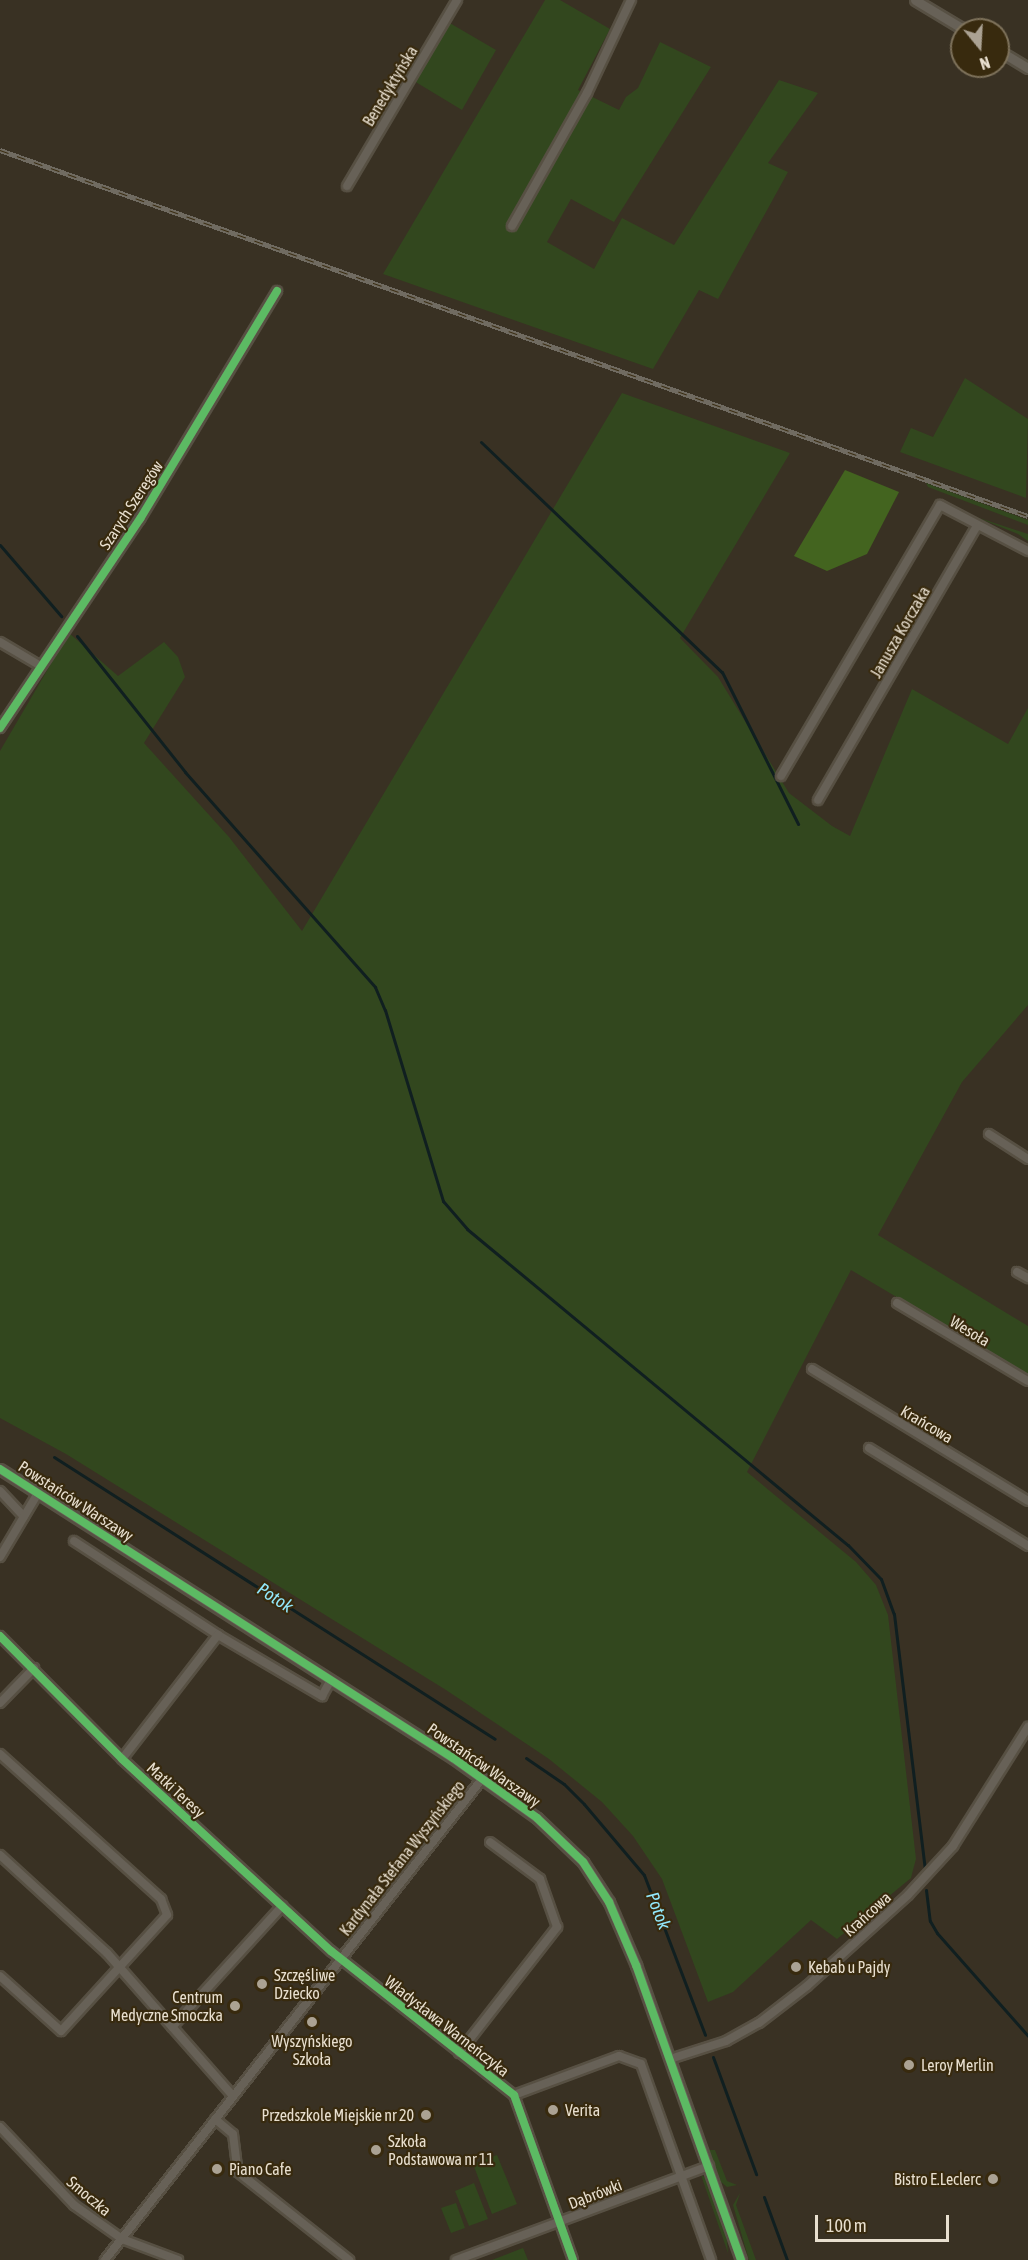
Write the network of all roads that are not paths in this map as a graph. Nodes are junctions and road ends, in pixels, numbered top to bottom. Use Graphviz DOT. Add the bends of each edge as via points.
graph roads {
  1 [pos="457,0"];
  2 [pos="631,0"];
  3 [pos="915,0"];
  4 [pos="950,21"];
  5 [pos="1010,57"];
  6 [pos="1028,68"];
  7 [pos="347,186"];
  8 [pos="512,225"];
  9 [pos="277,291"];
  10 [pos="977,526"];
  11 [pos="1028,551"];
  12 [pos="0,642"];
  13 [pos="39,665"];
  14 [pos="0,728"];
  15 [pos="781,776"];
  16 [pos="818,800"];
  17 [pos="989,1134"];
  18 [pos="1028,1159"];
  19 [pos="1017,1272"];
  20 [pos="1028,1278"];
  21 [pos="897,1303"];
  22 [pos="812,1369"];
  23 [pos="1028,1381"];
  24 [pos="869,1448"];
  25 [pos="0,1469"];
  26 [pos="0,1491"];
  27 [pos="38,1493"];
  28 [pos="1028,1502"];
  29 [pos="24,1518"];
  30 [pos="74,1541"];
  31 [pos="1028,1546"];
  32 [pos="0,1557"];
  33 [pos="218,1635"];
  34 [pos="0,1636"];
  35 [pos="34,1668"];
  36 [pos="331,1680"];
  37 [pos="0,1703"];
  38 [pos="1028,1727"];
  39 [pos="0,1754"];
  40 [pos="122,1759"];
  41 [pos="482,1779"];
  42 [pos="490,1842"];
  43 [pos="0,1855"];
  44 [pos="282,1906"];
  45 [pos="340,1959"];
  46 [pos="117,1969"];
  47 [pos="0,1976"];
  48 [pos="172,2027"];
  49 [pos="459,2053"];
  50 [pos="670,2059"];
  51 [pos="514,2095"];
  52 [pos="233,2096"];
  53 [pos="215,2119"];
  54 [pos="0,2127"];
  55 [pos="710,2166"];
  56 [pos="681,2176"];
  57 [pos="559,2222"];
  58 [pos="122,2239"];
  59 [pos="105,2260"];
  60 [pos="178,2260"];
  61 [pos="349,2260"];
  62 [pos="456,2260"];
  63 [pos="573,2260"];
  64 [pos="711,2260"];
  65 [pos="741,2260"];
  1 -- 7 [label="street, Benedyktyńska"];
  2 -- 8 [label="street" via="588,93"];
  3 -- 4 [label="street"];
  5 -- 6 [label="street"];
  9 -- 13 [label="street, Szarych Szeregów" via="140,519"];
  10 -- 11 [label="street"];
  10 -- 15 [label="street" via="940,505"];
  10 -- 16 [label="street, Janusza Korczaka"];
  12 -- 13 [label="street"];
  13 -- 14 [label="street, Szarych Szeregów"];
  17 -- 18 [label="street"];
  19 -- 20 [label="street"];
  21 -- 23 [label="street, Wesoła"];
  22 -- 28 [label="street, Krańcowa"];
  24 -- 31 [label="street"];
  25 -- 27 [label="street, Powstańców Warszawy"];
  26 -- 29 [label="street"];
  27 -- 29 [label="street"];
  27 -- 36 [label="street, Powstańców Warszawy"];
  29 -- 32 [label="street"];
  30 -- 33 [label="street"];
  33 -- 36 [label="street" via="322,1696"];
  33 -- 40 [label="street"];
  34 -- 35 [label="street, Matki Teresy"];
  35 -- 37 [label="street"];
  35 -- 40 [label="street, Matki Teresy"];
  36 -- 41 [label="street, Powstańców Warszawy"];
  38 -- 50 [label="street, Krańcowa" via="953,1846 908,1895 766,2017 726,2041"];
  39 -- 46 [label="street" via="161,1899 167,1915"];
  40 -- 44 [label="street, Matki Teresy"];
  41 -- 45 [label="street, Kardynała Stefana Wyszyńskiego"];
  41 -- 50 [label="street, Powstańców Warszawy" via="537,1818 583,1862 598,1884 633,1956"];
  42 -- 49 [label="street" via="540,1879 557,1927"];
  43 -- 46 [label="street" via="107,1953"];
  44 -- 45 [label="street, Matki Teresy"];
  44 -- 48 [label="street"];
  45 -- 49 [label="street, Władysława Warneńczyka"];
  45 -- 52 [label="street, Kardynała Stefana Wyszyńskiego"];
  46 -- 47 [label="street" via="61,2031"];
  46 -- 48 [label="street"];
  48 -- 52 [label="street"];
  49 -- 51 [label="street, Władysława Warneńczyka"];
  50 -- 55 [label="street, Powstańców Warszawy"];
  51 -- 56 [label="street" via="619,2056 641,2064"];
  51 -- 57 [label="street, Władysława Warneńczyka"];
  52 -- 53 [label="street, Kardynała Stefana Wyszyńskiego"];
  53 -- 58 [label="street, Kardynała Stefana Wyszyńskiego"];
  53 -- 61 [label="street" via="233,2134 238,2172"];
  54 -- 58 [label="street, Smoczka" via="74,2205"];
  55 -- 56 [label="street, Dąbrówki"];
  55 -- 65 [label="street, Powstańców Warszawy"];
  56 -- 57 [label="street, Dąbrówki"];
  56 -- 64 [label="street"];
  57 -- 62 [label="street, Dąbrówki"];
  57 -- 63 [label="street, Władysława Warneńczyka"];
  58 -- 59 [label="street, Kardynała Stefana Wyszyńskiego"];
  58 -- 60 [label="street, Smoczka"];
}
